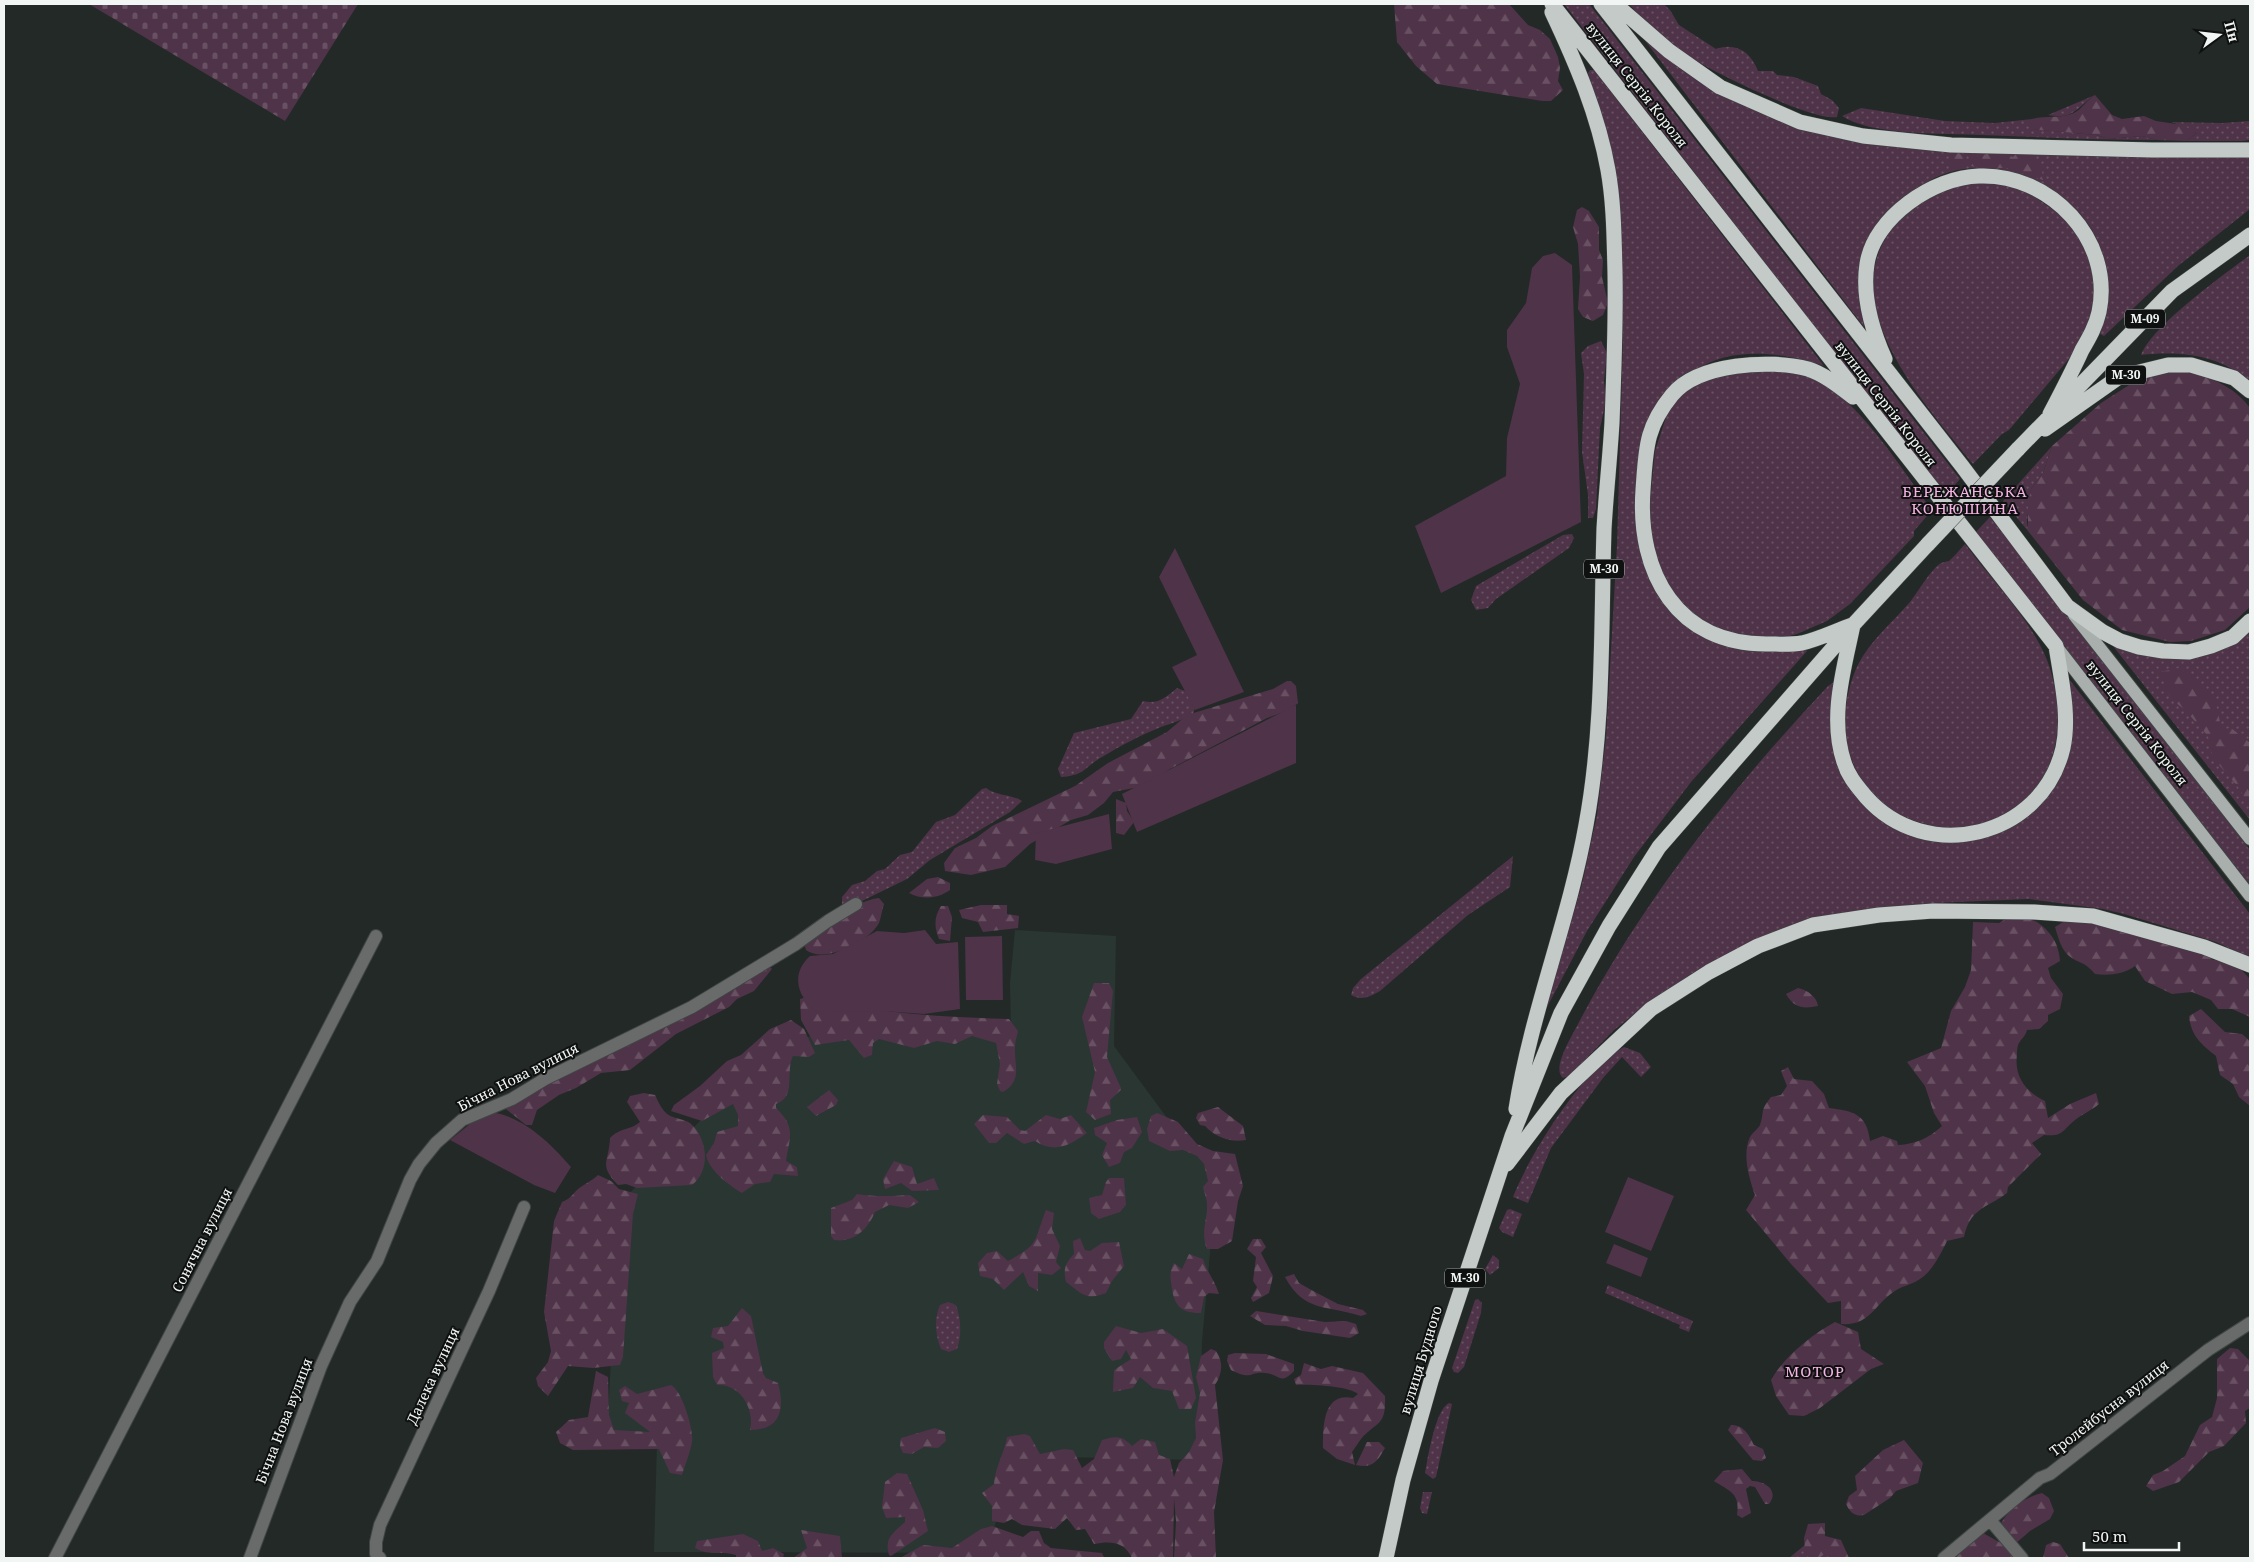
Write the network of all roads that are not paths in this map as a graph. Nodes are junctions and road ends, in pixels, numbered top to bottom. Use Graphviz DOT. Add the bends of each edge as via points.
graph roads {
  1 [pos="1550,4"];
  2 [pos="1601,4"];
  3 [pos="1615,4"];
  4 [pos="2250,150"];
  5 [pos="2250,235"];
  6 [pos="1898,385"];
  7 [pos="2250,391"];
  8 [pos="1868,407"];
  9 [pos="2050,414"];
  10 [pos="2018,449"];
  11 [pos="2068,606"];
  12 [pos="2250,621"];
  13 [pos="1853,625"];
  14 [pos="2056,646"];
  15 [pos="2250,839"];
  16 [pos="2250,896"];
  17 [pos="856,904"];
  18 [pos="376,936"];
  19 [pos="2250,965"];
  20 [pos="1512,1136"];
  21 [pos="1499,1175"];
  22 [pos="524,1207"];
  23 [pos="2250,1323"];
  24 [pos="1990,1520"];
  25 [pos="55,1558"];
  26 [pos="250,1558"];
  27 [pos="379,1558"];
  28 [pos="1386,1558"];
  29 [pos="1944,1558"];
  30 [pos="2022,1558"];
  1 -- 8 [label="highway, вулиця Сергія Короля"];
  1 -- 20 [label="highway, М-30" via="1586,89 1608,169 1616,305 1595,754 1586,825 1523,1063"];
  2 -- 6 [label="highway, вулиця Сергія Короля"];
  3 -- 4 [label="highway" via="1669,51 1720,86 1809,124 1863,136 1951,145"];
  5 -- 9 [label="highway, М-09" via="2172,291"];
  6 -- 9 [label="highway" via="1875,336 1866,295 1867,262 1879,236 1912,199 1934,186 1956,179 2000,177 2024,184 2068,211 2082,227 2093,250 2098,272 2099,311 2094,328"];
  6 -- 11 [label="highway, вулиця Сергія Короля"];
  7 -- 10 [label="highway, М-30" via="2234,378 2191,366 2168,365 2119,377"];
  8 -- 13 [label="highway" via="1810,370 1782,364 1726,367 1697,377 1674,393 1658,415 1648,437 1642,507 1644,537 1655,578 1675,608 1697,626 1726,640 1774,644 1800,643"];
  8 -- 14 [label="highway, вулиця Сергія Короля"];
  9 -- 10 [label="highway, М-09"];
  10 -- 13 [label="highway, М-30, bridge"];
  11 -- 12 [label="highway" via="2120,641 2163,651 2189,652 2212,646 2234,637"];
  11 -- 15 [label="main road, вулиця Сергія Короля"];
  13 -- 14 [label="highway" via="1836,710 1844,763 1854,782 1885,816 1926,833 1951,836 1975,834 2015,817 2042,791 2054,770 2063,749 2066,726"];
  13 -- 20 [label="highway, М-30" via="1659,847 1609,926 1561,1013"];
  14 -- 16 [label="main road, вулиця Сергія Короля"];
  17 -- 26 [label="street, Бічна Нова вулиця" via="692,1007 545,1079 512,1099 462,1120 436,1143 410,1180 376,1261 350,1302 321,1366"];
  18 -- 25 [label="street, Сонячна вулиця"];
  19 -- 21 [label="highway" via="2204,947 2093,916 1933,911 1813,925 1758,946 1651,1009 1561,1092"];
  20 -- 21 [label="highway, М-30"];
  21 -- 28 [label="highway, вулиця Будного / М-30" via="1425,1400"];
  22 -- 27 [label="street, Далека вулиця" via="489,1291 380,1525 376,1542"];
  23 -- 24 [label="street, Тролейбусна вулиця" via="2208,1350"];
  24 -- 29 [label="street, Тролейбусна вулиця"];
  24 -- 30 [label="street"];
}
